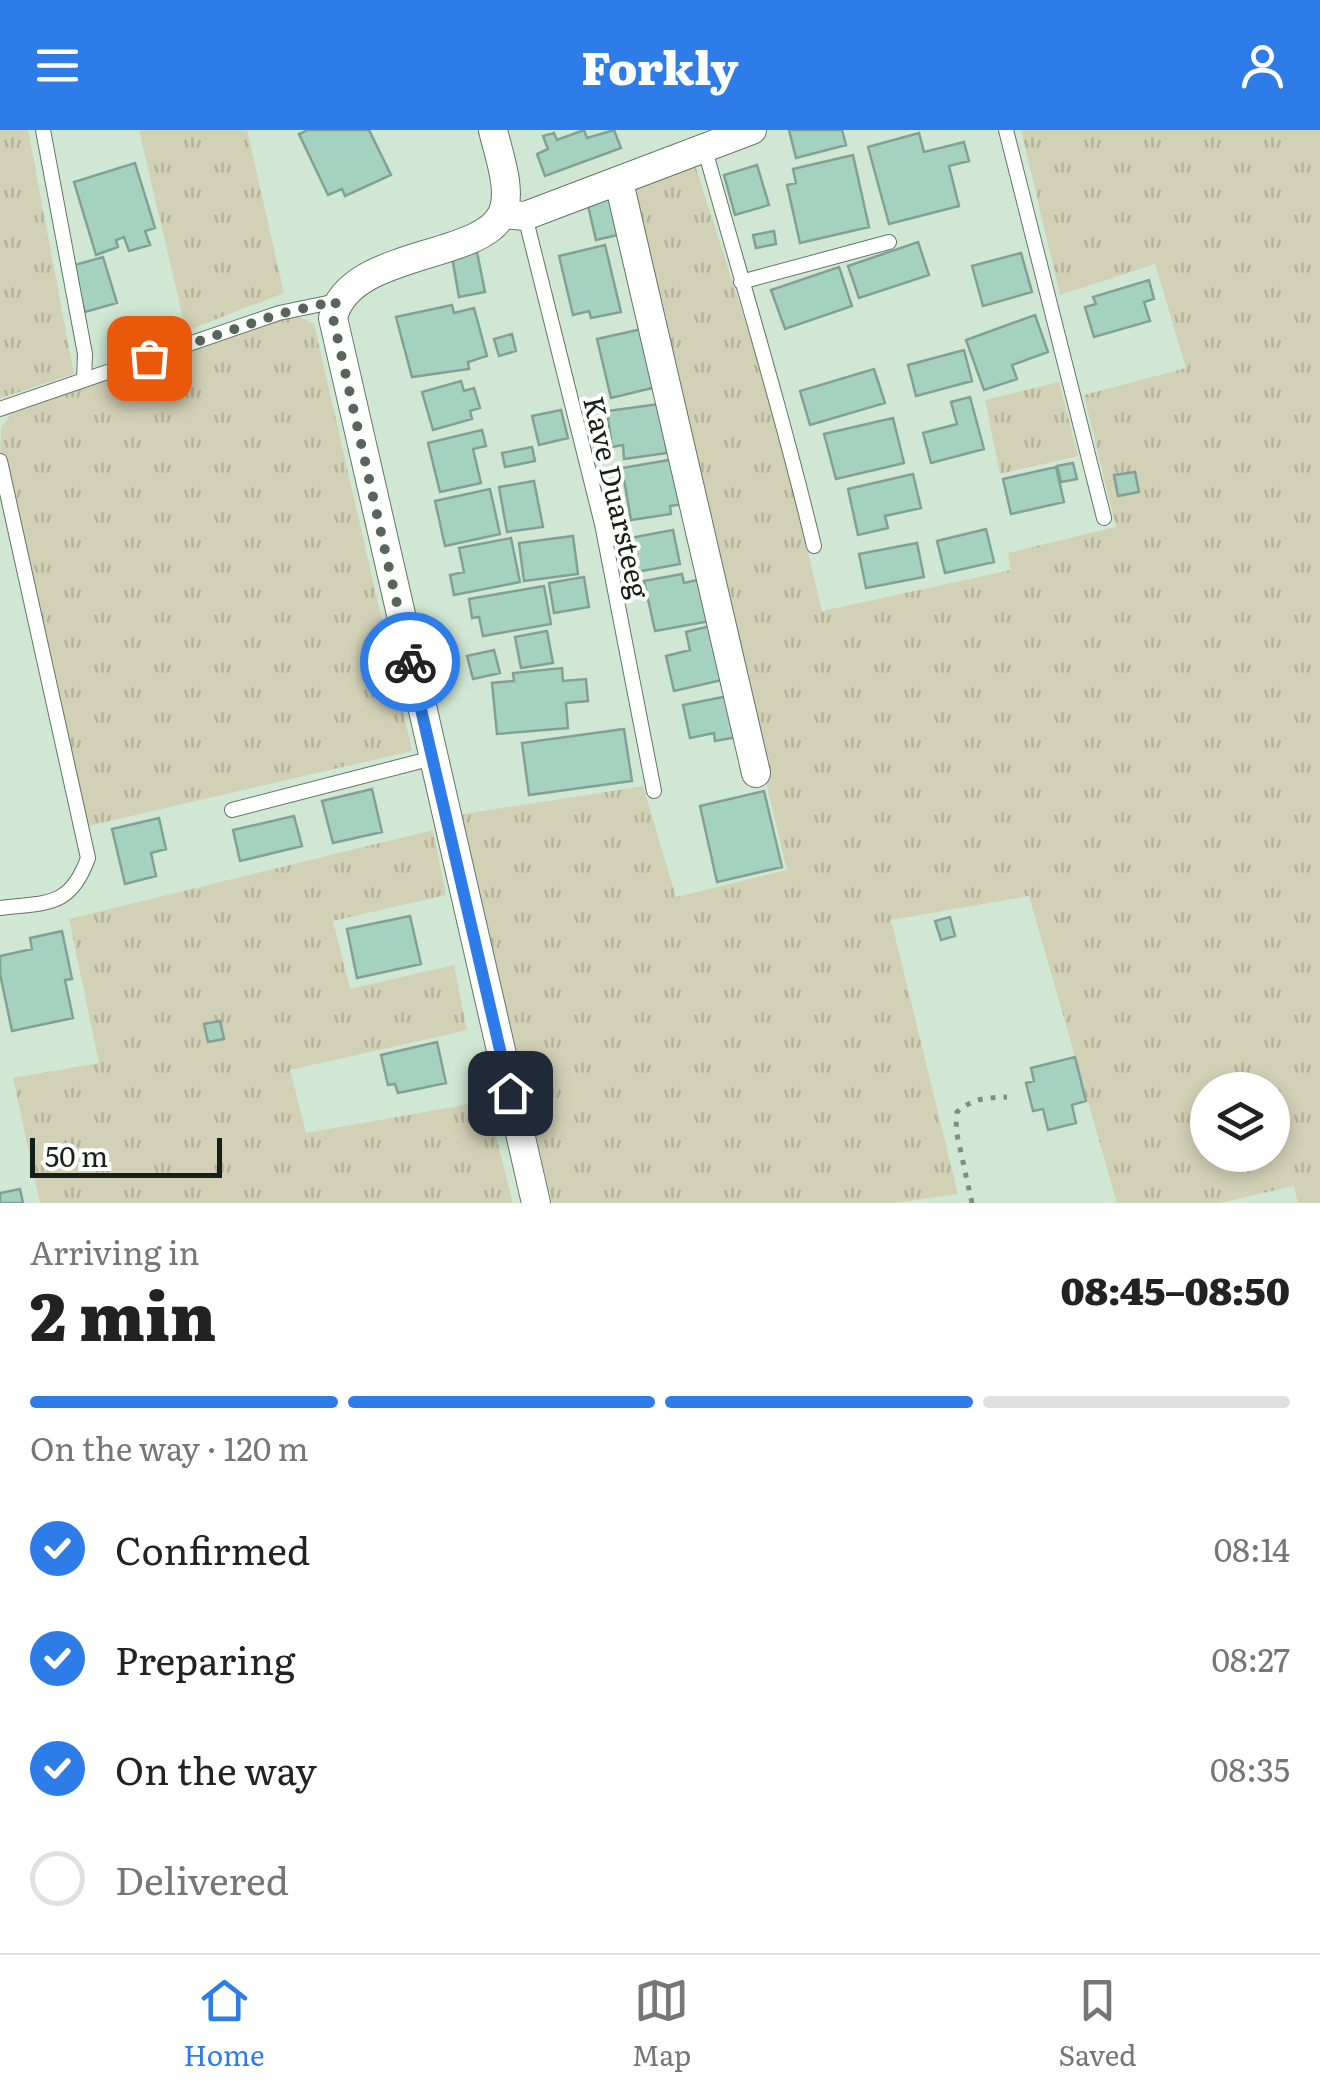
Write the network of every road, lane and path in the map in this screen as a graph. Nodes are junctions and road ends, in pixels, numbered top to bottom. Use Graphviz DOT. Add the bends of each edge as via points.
graph roads {
  1 [pos="42,130"];
  2 [pos="494,130"];
  3 [pos="752,130"];
  4 [pos="1006,130"];
  5 [pos="705,150"];
  6 [pos="619,182"];
  7 [pos="514,215"];
  8 [pos="889,242"];
  9 [pos="741,282"];
  10 [pos="336,301"];
  11 [pos="84,380"];
  12 [pos="0,409"];
  13 [pos="0,461"];
  14 [pos="1104,518"];
  15 [pos="814,546"];
  16 [pos="433,758"];
  17 [pos="756,773"];
  18 [pos="654,790"];
  19 [pos="232,810"];
  20 [pos="0,908"];
  21 [pos="1007,1097"];
  22 [pos="536,1203"];
  23 [pos="972,1203"];
  1 -- 11 [label="lane" via="85,354"];
  2 -- 7 [label="street"];
  3 -- 5 [label="street"];
  4 -- 14 [label="lane"];
  5 -- 6 [label="street"];
  5 -- 9 [label="lane"];
  6 -- 7 [label="street"];
  6 -- 17 [label="street"];
  7 -- 10 [label="street" via="365,277"];
  7 -- 18 [label="lane, Kave Duarsteeg" via="602,524"];
  8 -- 9 [label="lane"];
  9 -- 15 [label="lane" via="784,418"];
  10 -- 11 [label="lane"];
  10 -- 16 [label="street" via="333,318"];
  11 -- 12 [label="lane"];
  13 -- 20 [label="lane" via="88,858 80,882 60,900"];
  16 -- 19 [label="lane"];
  16 -- 22 [label="street"];
  21 -- 23 [label="path" via="981,1098 957,1112"];
}
